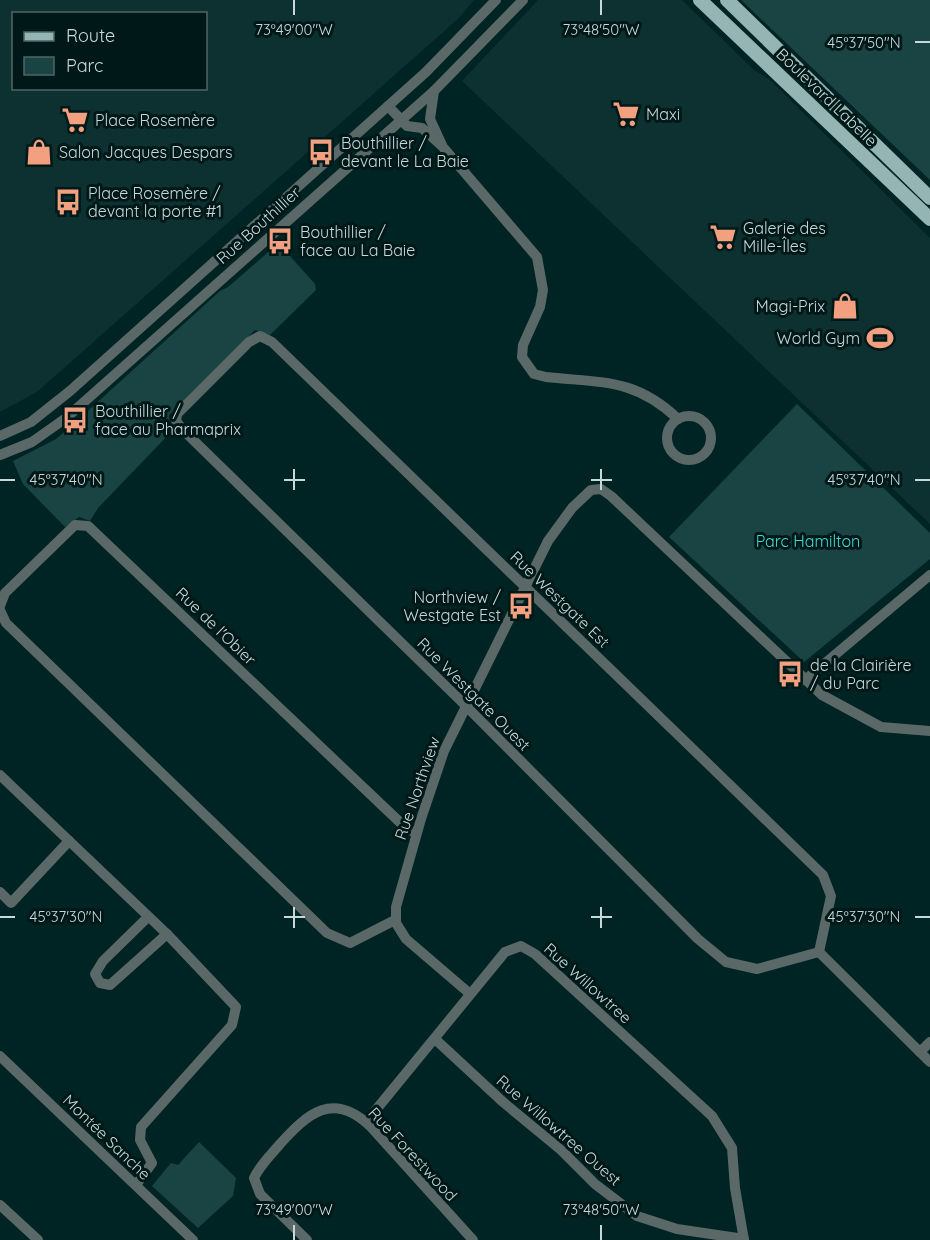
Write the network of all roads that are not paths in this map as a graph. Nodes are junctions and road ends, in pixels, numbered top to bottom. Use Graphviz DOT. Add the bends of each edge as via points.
graph roads {
  1 [pos="496,0"];
  2 [pos="523,0"];
  3 [pos="700,0"];
  4 [pos="727,0"];
  5 [pos="434,91"];
  6 [pos="388,106"];
  7 [pos="430,119"];
  8 [pos="401,121"];
  9 [pos="419,128"];
  10 [pos="442,146"];
  11 [pos="930,198"];
  12 [pos="930,219"];
  13 [pos="214,375"];
  14 [pos="678,419"];
  15 [pos="0,436"];
  16 [pos="0,455"];
  17 [pos="930,575"];
  18 [pos="525,587"];
  19 [pos="0,608"];
  20 [pos="805,680"];
  21 [pos="467,707"];
  22 [pos="930,732"];
  23 [pos="0,775"];
  24 [pos="416,833"];
  25 [pos="69,841"];
  26 [pos="0,892"];
  27 [pos="148,917"];
  28 [pos="395,920"];
  29 [pos="167,934"];
  30 [pos="819,952"];
  31 [pos="470,993"];
  32 [pos="435,1039"];
  33 [pos="930,1042"];
  34 [pos="920,1052"];
  35 [pos="0,1056"];
  36 [pos="930,1062"];
  37 [pos="366,1122"];
  38 [pos="136,1185"];
  39 [pos="0,1205"];
  40 [pos="38,1240"];
  41 [pos="194,1240"];
  42 [pos="307,1240"];
  43 [pos="473,1240"];
  44 [pos="744,1240"];
  1 -- 6 [label="street, Rue Bouthillier"];
  2 -- 5 [label="street, Rue Bouthillier"];
  3 -- 12 [label="main road, Boulevard Labelle"];
  4 -- 11 [label="main road, Boulevard Labelle"];
  5 -- 7 [label="street"];
  5 -- 8 [label="street, Rue Bouthillier"];
  6 -- 8 [label="street"];
  6 -- 15 [label="street, Rue Bouthillier" via="70,391 31,422"];
  7 -- 9 [label="street"];
  7 -- 10 [label="street"];
  8 -- 9 [label="street" via="410,128"];
  8 -- 16 [label="street, Rue Bouthillier" via="61,422 32,442"];
  9 -- 10 [label="street"];
  10 -- 14 [label="street" via="537,257 543,290 524,345 522,357 526,367 546,377 625,386 644,392"];
  13 -- 18 [label="street, Rue Westgate Est" via="253,338 268,340"];
  13 -- 21 [label="street, Rue Westgate Ouest" via="177,414 180,427"];
  14 -- 14 [label="street" via="668,434 669,447 684,460 699,458 711,443 709,428 693,416"];
  17 -- 20 [label="street"];
  18 -- 20 [label="street, Rue Northview" via="548,541 567,515 588,492 603,490"];
  18 -- 21 [label="street, Rue Northview"];
  18 -- 30 [label="street, Rue Westgate Est" via="823,875 831,896"];
  19 -- 24 [label="street, Rue de l'Obier" via="4,593 63,534 75,525 88,526 407,829"];
  19 -- 28 [label="street, Rue de l'Obier" via="6,623 327,933 350,943"];
  20 -- 22 [label="street" via="822,695 880,727"];
  21 -- 24 [label="street, Rue Northview" via="436,768"];
  21 -- 30 [label="street, Rue Westgate Ouest" via="698,939 726,962 757,969"];
  23 -- 25 [label="street"];
  24 -- 28 [label="street, Rue Northview"];
  25 -- 26 [label="street" via="11,903"];
  25 -- 27 [label="street"];
  27 -- 29 [label="street"];
  27 -- 29 [label="street" via="103,961 95,974 100,983 110,985 116,981"];
  28 -- 31 [label="street" via="410,943"];
  29 -- 38 [label="street" via="236,1007 232,1025 141,1127 140,1140 152,1163"];
  30 -- 34 [label="street"];
  31 -- 32 [label="street, Rue Willowtree"];
  31 -- 44 [label="street, Rue Willowtree" via="506,952 521,946 535,954 712,1116 732,1148"];
  32 -- 37 [label="street, Rue Willowtree"];
  32 -- 44 [label="street, Rue Willowtree Ouest" via="595,1184 637,1216 677,1229"];
  33 -- 34 [label="street"];
  34 -- 36 [label="street"];
  35 -- 38 [label="street, Montée Sanche"];
  37 -- 42 [label="street, Rue Forestwood" via="344,1110 320,1109 293,1131 255,1175 258,1191"];
  37 -- 43 [label="street, Rue Forestwood"];
  38 -- 41 [label="street, Montée Sanche"];
  39 -- 40 [label="street"];
}
